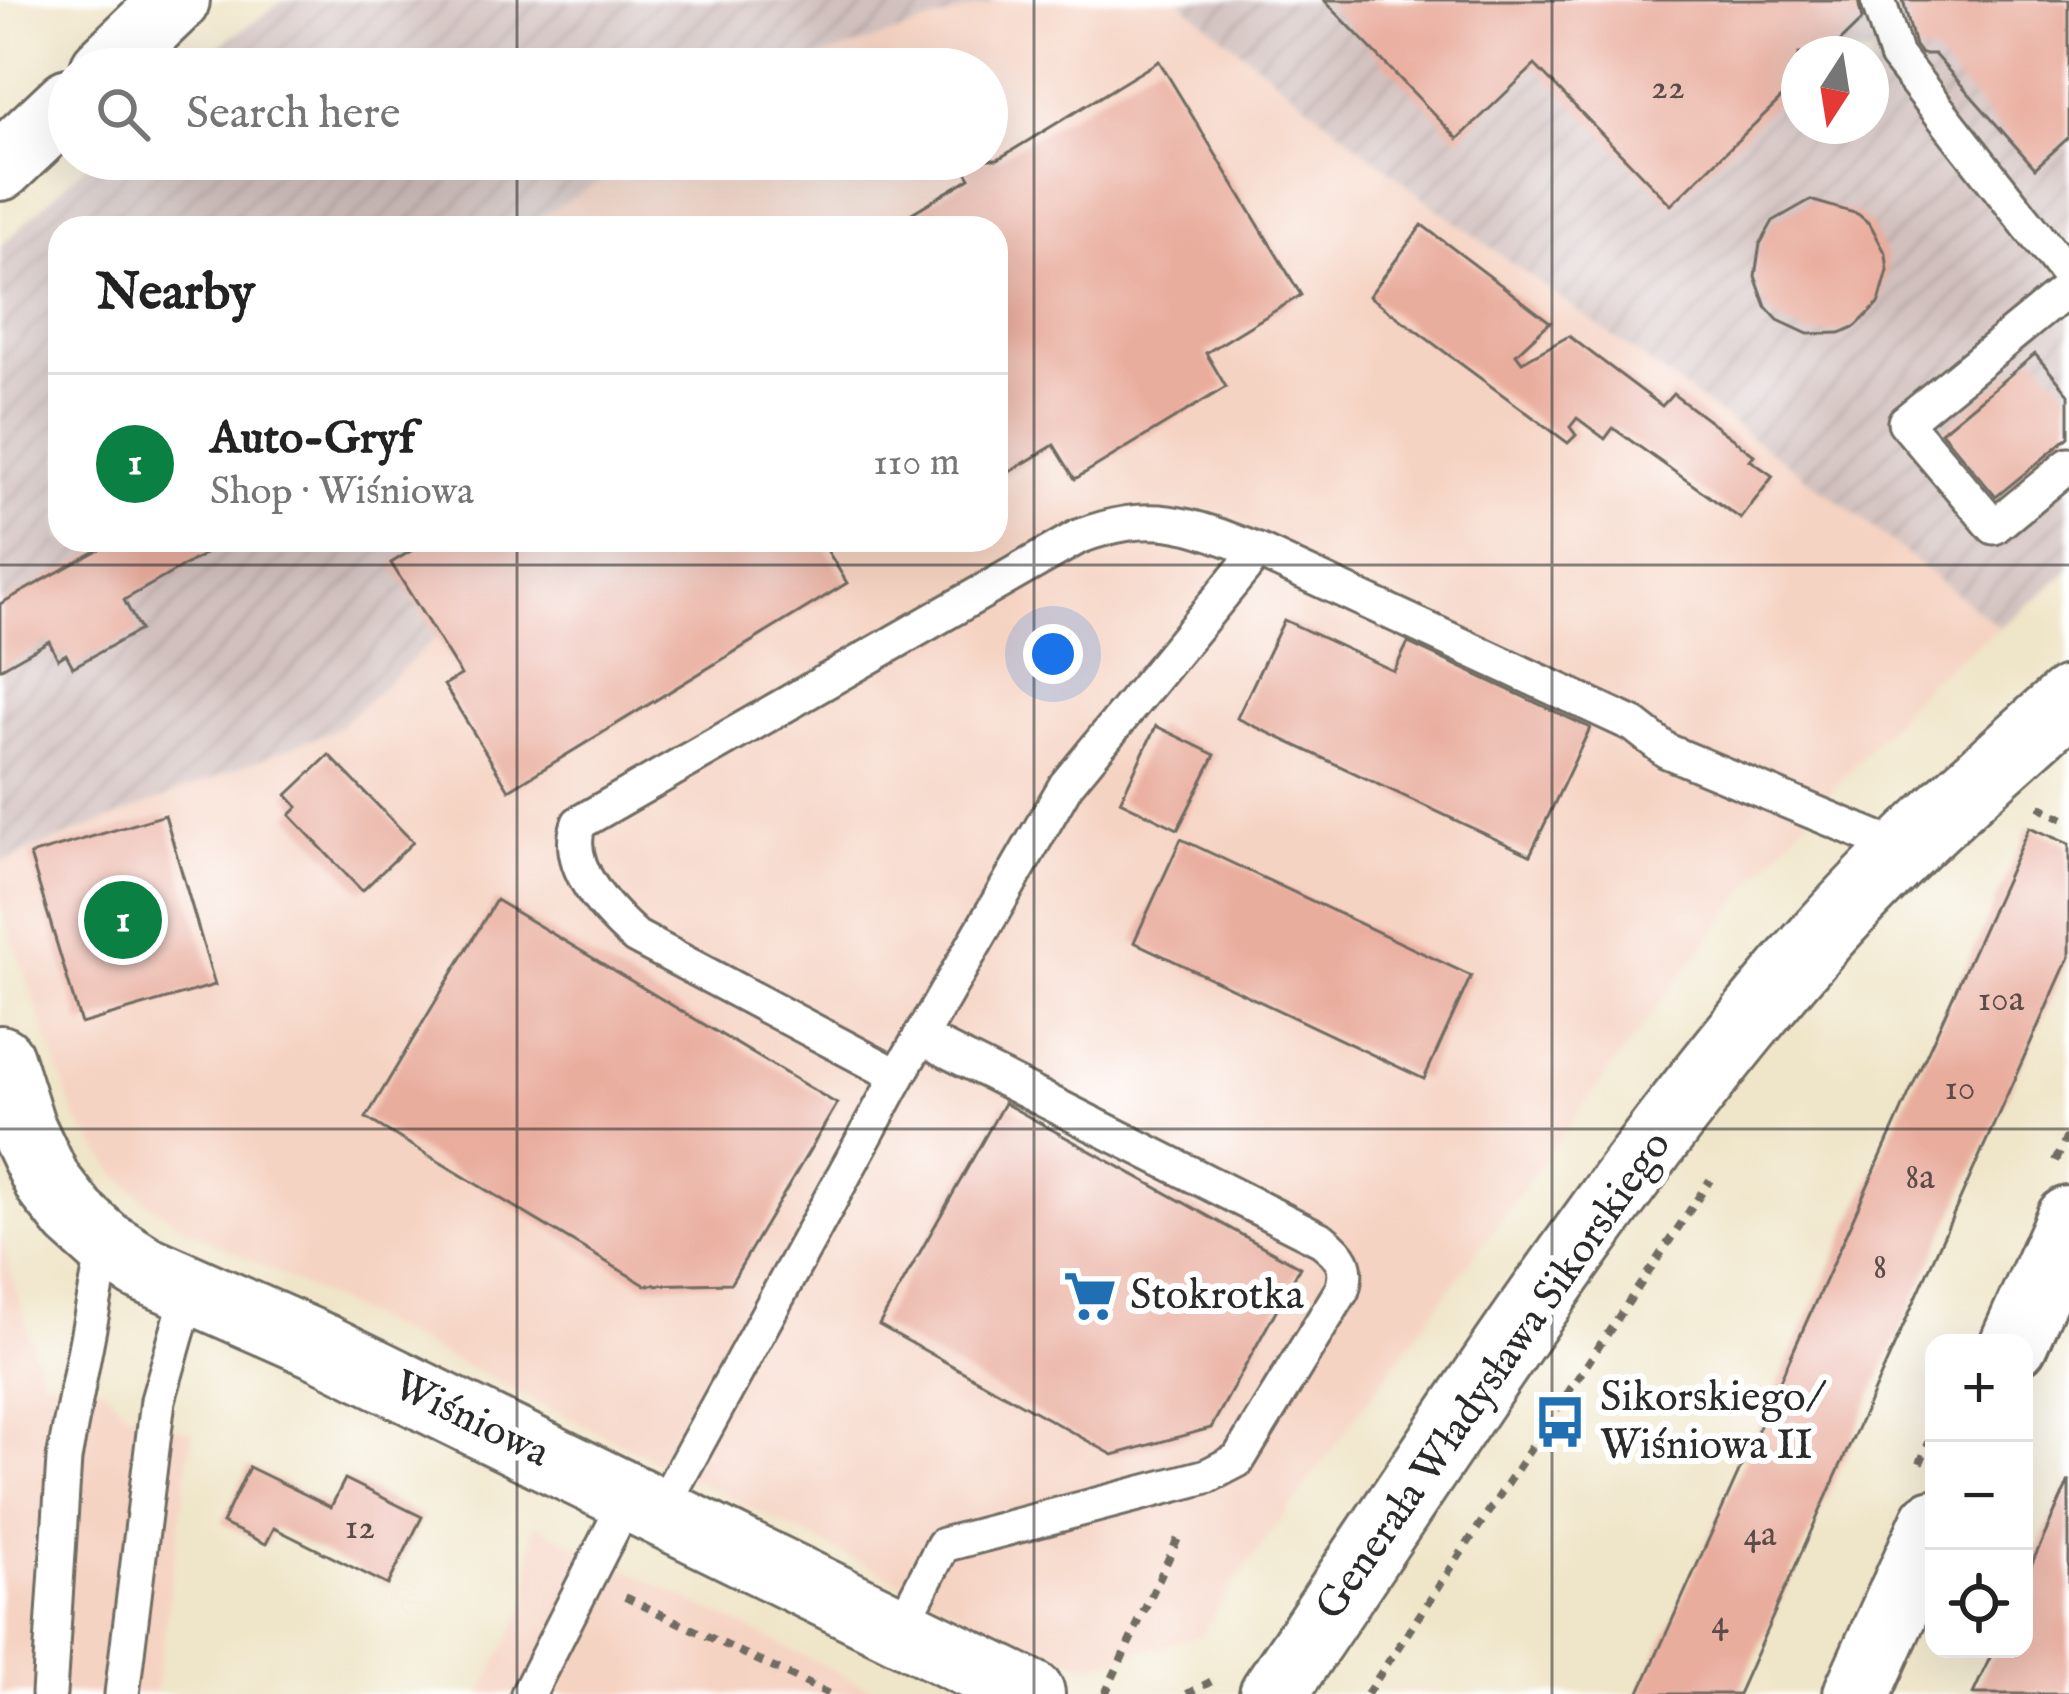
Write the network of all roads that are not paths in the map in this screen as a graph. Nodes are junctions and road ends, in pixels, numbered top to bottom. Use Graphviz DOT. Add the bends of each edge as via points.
graph roads {
  1 [pos="176,0"];
  2 [pos="1878,0"];
  3 [pos="126,48"];
  4 [pos="48,122"];
  5 [pos="0,167"];
  6 [pos="2069,277"];
  7 [pos="2069,288"];
  8 [pos="2069,465"];
  9 [pos="1258,550"];
  10 [pos="2069,700"];
  11 [pos="1905,850"];
  12 [pos="920,1037"];
  13 [pos="0,1060"];
  14 [pos="898,1076"];
  15 [pos="2069,1220"];
  16 [pos="105,1244"];
  17 [pos="190,1288"];
  18 [pos="2018,1334"];
  19 [pos="644,1506"];
  20 [pos="1925,1542"];
  21 [pos="899,1630"];
  22 [pos="49,1694"];
  23 [pos="122,1694"];
  24 [pos="528,1694"];
  25 [pos="1031,1694"];
  26 [pos="1273,1694"];
  27 [pos="1858,1694"];
  1 -- 3 [label="street"];
  2 -- 6 [label="lane" via="1896,56"];
  4 -- 5 [label="street"];
  7 -- 8 [label="lane" via="1905,422 1994,527"];
  9 -- 11 [label="lane" via="1634,725 1667,751"];
  9 -- 12 [label="lane" via="1066,784"];
  9 -- 14 [label="lane" via="1203,529 1115,522 579,823 575,857 608,911 636,937"];
  10 -- 11 [label="street, Generała Władysława Sikorskiego"];
  11 -- 26 [label="street, Generała Władysława Sikorskiego" via="1813,946 1595,1216"];
  12 -- 14 [label="lane"];
  12 -- 21 [label="lane" via="1322,1240 1344,1260 1347,1275 1238,1460 1207,1476 943,1545"];
  13 -- 16 [label="street, Wiśniowa" via="48,1183"];
  14 -- 19 [label="lane"];
  15 -- 18 [label="street"];
  16 -- 17 [label="street, Wiśniowa"];
  16 -- 22 [label="lane" via="64,1460"];
  17 -- 19 [label="street, Wiśniowa"];
  17 -- 23 [label="lane" via="158,1400"];
  19 -- 21 [label="street, Wiśniowa"];
  19 -- 24 [label="lane" via="585,1578"];
  20 -- 27 [label="street"];
  21 -- 25 [label="street, Wiśniowa"];
}
